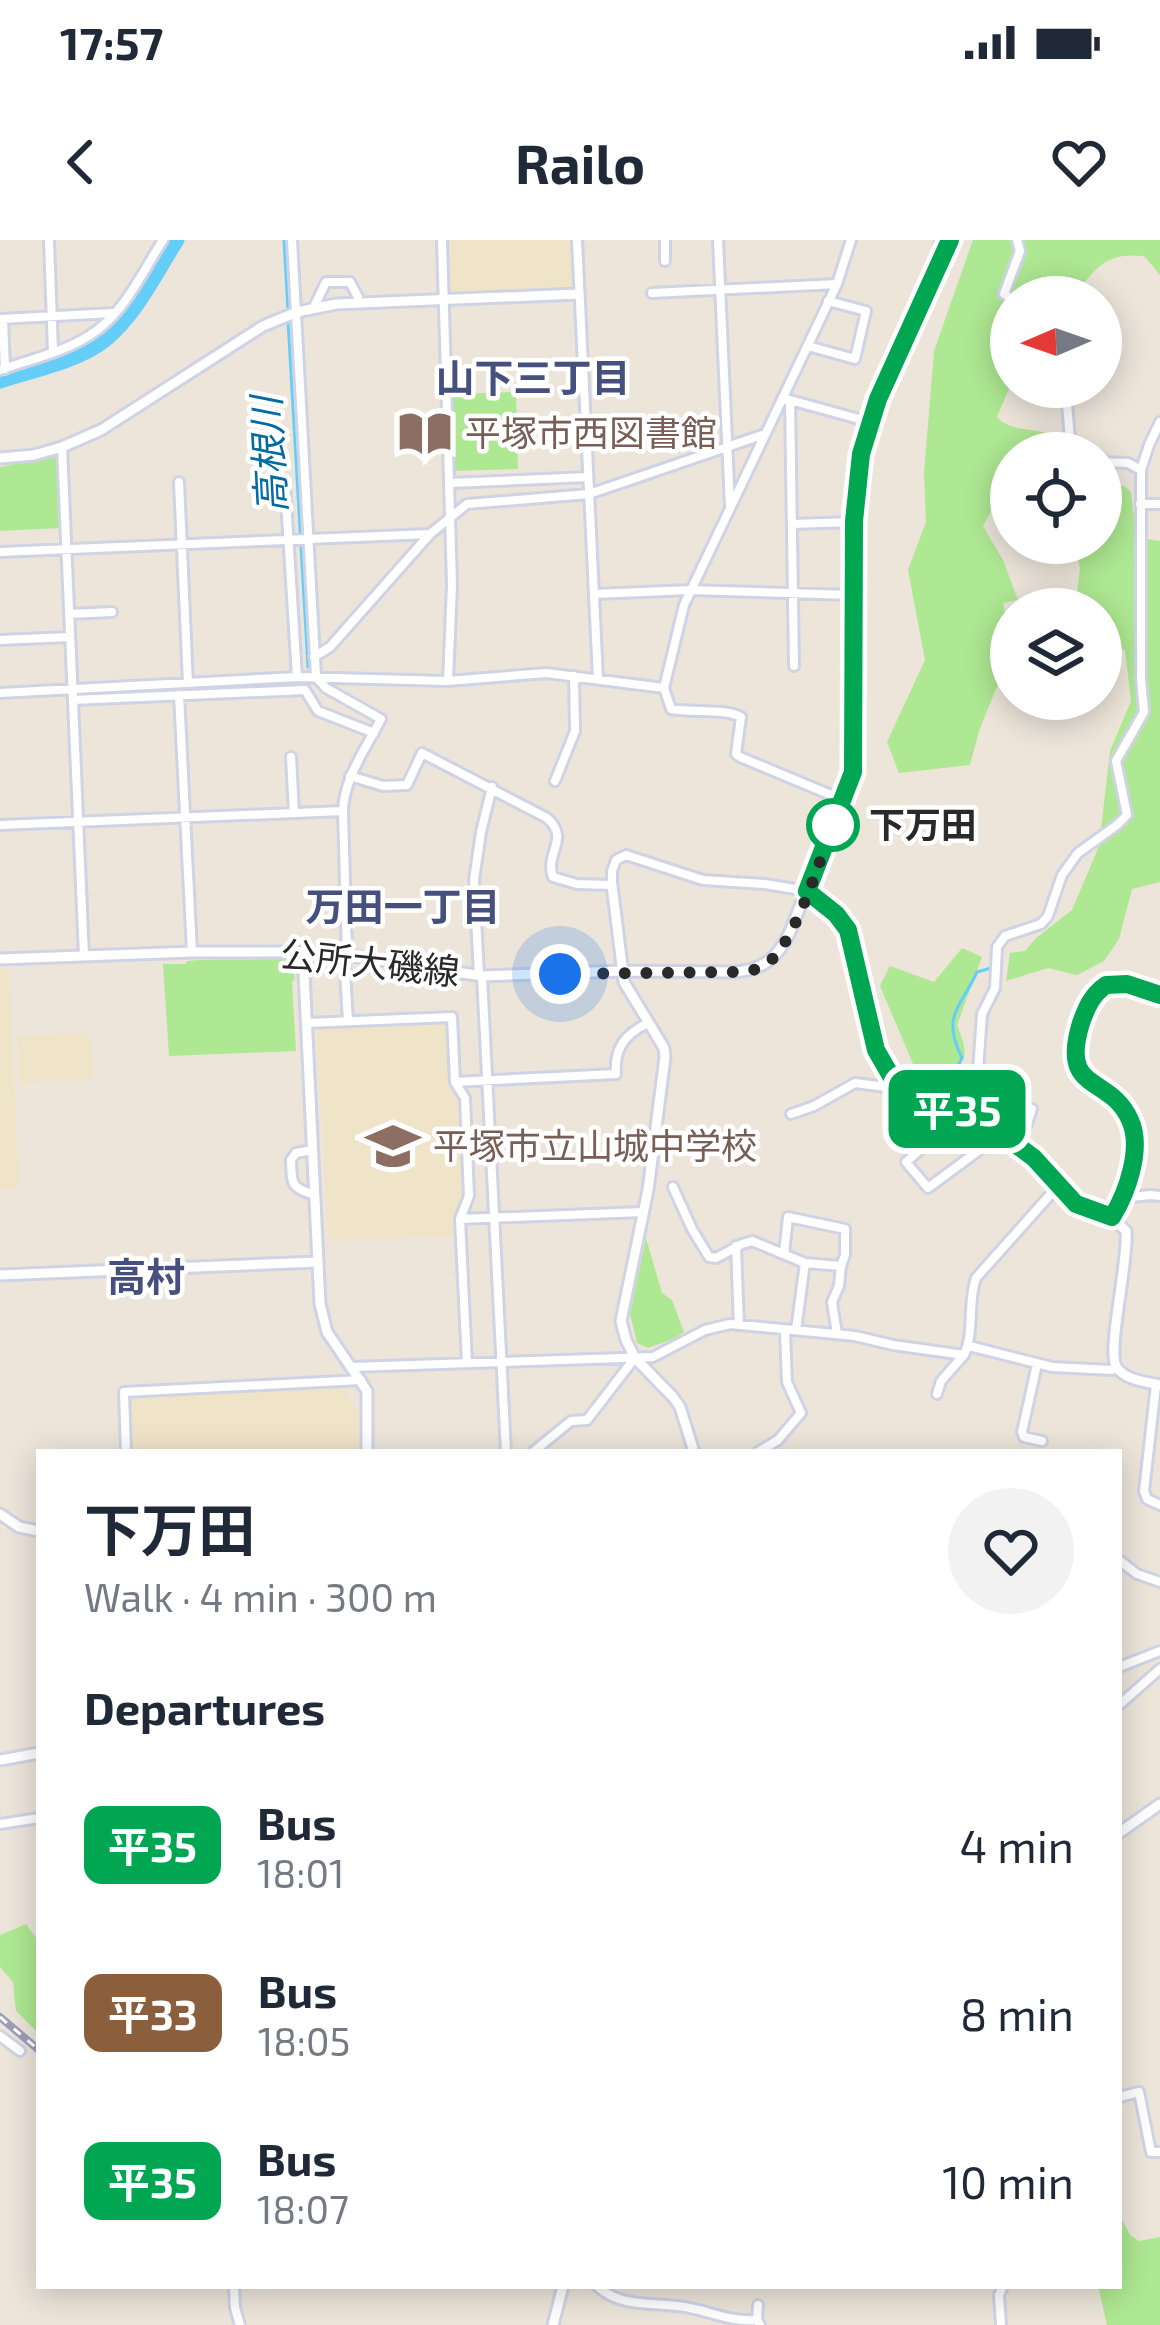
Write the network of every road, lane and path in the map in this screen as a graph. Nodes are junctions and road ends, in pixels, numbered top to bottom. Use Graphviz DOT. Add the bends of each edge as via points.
graph roads {
  1 [pos="49,240"];
  2 [pos="163,240"];
  3 [pos="292,240"];
  4 [pos="442,240"];
  5 [pos="577,240"];
  6 [pos="665,240"];
  7 [pos="718,240"];
  8 [pos="851,240"];
  9 [pos="940,240"];
  10 [pos="950,240"];
  11 [pos="1017,240"];
  12 [pos="664,261"];
  13 [pos="936,272"];
  14 [pos="1011,276"];
  15 [pos="837,284"];
  16 [pos="720,288"];
  17 [pos="652,293"];
  18 [pos="579,294"];
  19 [pos="445,299"];
  20 [pos="828,301"];
  21 [pos="358,303"];
  22 [pos="314,307"];
  23 [pos="295,312"];
  24 [pos="114,313"];
  25 [pos="52,315"];
  26 [pos="2,319"];
  27 [pos="808,346"];
  28 [pos="53,351"];
  29 [pos="3,370"];
  30 [pos="786,399"];
  31 [pos="870,422"];
  32 [pos="1160,422"];
  33 [pos="764,435"];
  34 [pos="62,447"];
  35 [pos="726,449"];
  36 [pos="0,458"];
  37 [pos="1122,463"];
  38 [pos="1141,470"];
  39 [pos="588,477"];
  40 [pos="179,482"];
  41 [pos="450,483"];
  42 [pos="285,484"];
  43 [pos="589,494"];
  44 [pos="1141,504"];
  45 [pos="1160,505"];
  46 [pos="730,508"];
  47 [pos="451,516"];
  48 [pos="854,521"];
  49 [pos="792,524"];
  50 [pos="430,535"];
  51 [pos="308,539"];
  52 [pos="288,540"];
  53 [pos="182,546"];
  54 [pos="66,549"];
  55 [pos="0,552"];
  56 [pos="690,590"];
  57 [pos="792,593"];
  58 [pos="594,594"];
  59 [pos="852,595"];
  60 [pos="112,612"];
  61 [pos="69,614"];
  62 [pos="70,637"];
  63 [pos="0,640"];
  64 [pos="314,657"];
  65 [pos="794,666"];
  66 [pos="574,676"];
  67 [pos="297,677"];
  68 [pos="316,677"];
  69 [pos="598,679"];
  70 [pos="448,681"];
  71 [pos="188,683"];
  72 [pos="664,688"];
  73 [pos="0,693"];
  74 [pos="72,694"];
  75 [pos="179,695"];
  76 [pos="374,733"];
  77 [pos="291,757"];
  78 [pos="350,776"];
  79 [pos="555,782"];
  80 [pos="492,788"];
  81 [pos="843,800"];
  82 [pos="343,811"];
  83 [pos="294,813"];
  84 [pos="184,818"];
  85 [pos="78,822"];
  86 [pos="0,825"];
  87 [pos="612,885"];
  88 [pos="807,891"];
  89 [pos="192,952"];
  90 [pos="303,952"];
  91 [pos="346,955"];
  92 [pos="84,956"];
  93 [pos="0,959"];
  94 [pos="622,971"];
  95 [pos="480,975"];
  96 [pos="1160,995"];
  97 [pos="348,1021"];
  98 [pos="307,1023"];
  99 [pos="648,1023"];
  100 [pos="489,1080"];
  101 [pos="455,1082"];
  102 [pos="898,1082"];
  103 [pos="1032,1109"];
  104 [pos="965,1112"];
  105 [pos="791,1114"];
  106 [pos="1001,1134"];
  107 [pos="927,1144"];
  108 [pos="1019,1147"];
  109 [pos="312,1150"];
  110 [pos="1058,1186"];
  111 [pos="673,1187"];
  112 [pos="315,1195"];
  113 [pos="1160,1196"];
  114 [pos="1123,1198"];
  115 [pos="643,1212"];
  116 [pos="1112,1217"];
  117 [pos="494,1218"];
  118 [pos="460,1220"];
  119 [pos="736,1246"];
  120 [pos="784,1254"];
  121 [pos="318,1262"];
  122 [pos="805,1263"];
  123 [pos="841,1266"];
  124 [pos="0,1276"];
  125 [pos="740,1325"];
  126 [pos="791,1330"];
  127 [pos="837,1334"];
  128 [pos="966,1350"];
  129 [pos="635,1358"];
  130 [pos="502,1362"];
  131 [pos="467,1363"];
  132 [pos="1036,1364"];
  133 [pos="1116,1366"];
  134 [pos="352,1367"];
  135 [pos="361,1380"];
  136 [pos="1158,1385"];
  137 [pos="937,1394"];
  138 [pos="1042,1441"];
  139 [pos="126,1449"];
  140 [pos="367,1449"];
  141 [pos="506,1449"];
  142 [pos="537,1449"];
  143 [pos="693,1449"];
  144 [pos="763,1449"];
  145 [pos="1160,1505"];
  146 [pos="0,1514"];
  147 [pos="36,1530"];
  148 [pos="1122,1562"];
  149 [pos="1160,1582"];
  150 [pos="1160,1651"];
  151 [pos="1122,1666"];
  152 [pos="1160,1669"];
  153 [pos="1122,1702"];
  154 [pos="36,1754"];
  155 [pos="0,1760"];
  156 [pos="1160,1804"];
  157 [pos="36,1821"];
  158 [pos="0,1824"];
  159 [pos="1122,1830"];
  160 [pos="0,2036"];
  161 [pos="20,2051"];
  162 [pos="1122,2095"];
  163 [pos="1160,2152"];
  164 [pos="234,2289"];
  165 [pos="562,2289"];
  166 [pos="600,2289"];
  167 [pos="1002,2289"];
  168 [pos="758,2306"];
  169 [pos="759,2322"];
  170 [pos="240,2325"];
  171 [pos="553,2325"];
  172 [pos="1001,2325"];
  1 -- 25 [label="street"];
  2 -- 24 [label="street"];
  3 -- 23 [label="street"];
  4 -- 19 [label="street"];
  5 -- 18 [label="street"];
  6 -- 12 [label="street"];
  7 -- 16 [label="street"];
  8 -- 15 [label="street"];
  9 -- 13 [label="street"];
  10 -- 13 [label="street, 公所大磯線"];
  11 -- 14 [label="street"];
  13 -- 31 [label="street, 公所大磯線"];
  15 -- 16 [label="street"];
  15 -- 20 [label="street"];
  16 -- 17 [label="street"];
  16 -- 35 [label="street"];
  18 -- 19 [label="street"];
  18 -- 39 [label="street"];
  19 -- 21 [label="street"];
  19 -- 41 [label="street"];
  20 -- 27 [label="street"];
  20 -- 27 [label="street" via="866,311 855,359"];
  21 -- 22 [label="street"];
  21 -- 22 [label="street" via="350,281 334,281"];
  22 -- 23 [label="street"];
  23 -- 34 [label="street"];
  23 -- 51 [label="street"];
  24 -- 25 [label="street"];
  24 -- 28 [label="street" via="86,338"];
  25 -- 26 [label="street"];
  25 -- 28 [label="street"];
  26 -- 29 [label="street"];
  27 -- 30 [label="street"];
  28 -- 29 [label="street"];
  30 -- 31 [label="street"];
  30 -- 33 [label="street"];
  30 -- 49 [label="street"];
  31 -- 48 [label="street, 公所大磯線"];
  32 -- 38 [label="street"];
  33 -- 35 [label="street"];
  33 -- 46 [label="street"];
  34 -- 36 [label="street"];
  34 -- 54 [label="street"];
  35 -- 43 [label="street"];
  35 -- 46 [label="street"];
  37 -- 38 [label="street"];
  38 -- 44 [label="street"];
  39 -- 41 [label="street"];
  39 -- 43 [label="street"];
  40 -- 53 [label="street"];
  41 -- 47 [label="street"];
  42 -- 52 [label="street"];
  43 -- 47 [label="street" via="467,504"];
  43 -- 58 [label="street"];
  44 -- 45 [label="street"];
  44 -- 104 [label="street" via="1144,712 1116,761 1127,815 1078,853 1042,924 1005,936 997,947"];
  46 -- 56 [label="street"];
  47 -- 50 [label="street"];
  47 -- 70 [label="street"];
  48 -- 49 [label="street"];
  48 -- 59 [label="street, 公所大磯線"];
  49 -- 57 [label="street"];
  50 -- 51 [label="street"];
  50 -- 64 [label="street"];
  51 -- 52 [label="street"];
  51 -- 64 [label="street"];
  52 -- 53 [label="street"];
  52 -- 67 [label="street"];
  53 -- 54 [label="street"];
  53 -- 71 [label="street"];
  54 -- 55 [label="street"];
  54 -- 61 [label="street"];
  56 -- 57 [label="street"];
  56 -- 58 [label="street"];
  56 -- 72 [label="street"];
  57 -- 59 [label="street"];
  57 -- 65 [label="street"];
  58 -- 69 [label="street"];
  59 -- 81 [label="street, 公所大磯線" via="853,772"];
  60 -- 61 [label="street"];
  61 -- 62 [label="street"];
  62 -- 63 [label="street"];
  62 -- 74 [label="street"];
  64 -- 68 [label="street"];
  66 -- 69 [label="street"];
  66 -- 70 [label="street"];
  66 -- 79 [label="street" via="575,731"];
  67 -- 68 [label="street"];
  67 -- 71 [label="street"];
  68 -- 70 [label="street"];
  68 -- 76 [label="street" via="381,719"];
  69 -- 72 [label="street"];
  71 -- 74 [label="street"];
  72 -- 81 [label="street" via="671,709 741,717 740,758"];
  73 -- 74 [label="street"];
  74 -- 75 [label="street"];
  74 -- 85 [label="street"];
  75 -- 76 [label="street" via="305,690 318,711"];
  75 -- 84 [label="street"];
  76 -- 78 [label="street"];
  77 -- 83 [label="street"];
  78 -- 80 [label="street" via="407,784 422,753"];
  78 -- 82 [label="street"];
  80 -- 87 [label="street" via="556,826 553,877"];
  80 -- 95 [label="street" via="474,880"];
  81 -- 88 [label="street, 公所大磯線"];
  82 -- 83 [label="street"];
  82 -- 91 [label="street"];
  83 -- 84 [label="street"];
  84 -- 85 [label="street"];
  84 -- 89 [label="street"];
  85 -- 86 [label="street"];
  85 -- 92 [label="street"];
  87 -- 88 [label="street" via="616,860 626,855 703,880"];
  87 -- 94 [label="street"];
  88 -- 94 [label="street, 公所大磯線" via="784,945 760,968"];
  88 -- 102 [label="street" via="848,930 876,1050"];
  89 -- 90 [label="street, 公所大磯線"];
  89 -- 92 [label="street, 公所大磯線"];
  90 -- 91 [label="street, 公所大磯線"];
  90 -- 98 [label="street"];
  91 -- 95 [label="street, 公所大磯線"];
  91 -- 97 [label="street"];
  92 -- 93 [label="street, 公所大磯線"];
  94 -- 95 [label="street, 公所大磯線"];
  94 -- 99 [label="street"];
  95 -- 100 [label="street"];
  96 -- 114 [label="street" via="1106,985 1090,999 1075,1048 1083,1074 1132,1125"];
  97 -- 98 [label="street"];
  97 -- 101 [label="street" via="452,1017"];
  98 -- 109 [label="street"];
  99 -- 100 [label="street" via="626,1036 616,1075"];
  99 -- 115 [label="street" via="665,1057"];
  100 -- 101 [label="street"];
  100 -- 117 [label="street"];
  101 -- 118 [label="street" via="465,1098 469,1196"];
  102 -- 104 [label="street"];
  102 -- 105 [label="street" via="855,1083"];
  103 -- 108 [label="street"];
  104 -- 106 [label="street"];
  106 -- 107 [label="street" via="928,1188 906,1162"];
  106 -- 108 [label="street"];
  108 -- 110 [label="street"];
  109 -- 112 [label="street"];
  109 -- 112 [label="street" via="291,1160 292,1185"];
  110 -- 116 [label="street" via="1076,1204"];
  110 -- 128 [label="street" via="976,1278"];
  111 -- 119 [label="street" via="709,1257"];
  112 -- 121 [label="street"];
  113 -- 114 [label="street"];
  114 -- 116 [label="street"];
  115 -- 117 [label="street"];
  115 -- 129 [label="street" via="621,1321"];
  116 -- 133 [label="street" via="1127,1239"];
  117 -- 118 [label="street"];
  117 -- 130 [label="street"];
  118 -- 131 [label="street"];
  119 -- 120 [label="street" via="752,1241"];
  119 -- 125 [label="street"];
  120 -- 122 [label="street"];
  120 -- 123 [label="street" via="788,1217 845,1228"];
  121 -- 124 [label="street"];
  121 -- 134 [label="street" via="322,1319"];
  122 -- 123 [label="street"];
  122 -- 126 [label="street"];
  123 -- 127 [label="street" via="832,1302"];
  125 -- 126 [label="street"];
  125 -- 129 [label="street" via="718,1325 653,1358"];
  126 -- 127 [label="street"];
  126 -- 144 [label="street" via="787,1382 801,1413"];
  127 -- 128 [label="street"];
  128 -- 132 [label="street"];
  128 -- 137 [label="street"];
  129 -- 130 [label="street"];
  129 -- 142 [label="street" via="587,1420 571,1421"];
  129 -- 143 [label="street" via="673,1397"];
  130 -- 131 [label="street"];
  130 -- 141 [label="street"];
  131 -- 134 [label="street"];
  132 -- 133 [label="street"];
  132 -- 138 [label="street" via="1022,1432"];
  133 -- 136 [label="street"];
  134 -- 135 [label="street"];
  135 -- 139 [label="street" via="124,1392"];
  135 -- 140 [label="street" via="369,1400"];
  136 -- 145 [label="street" via="1144,1491"];
  146 -- 147 [label="street"];
  148 -- 149 [label="street"];
  150 -- 151 [label="street"];
  152 -- 153 [label="street"];
  154 -- 155 [label="street"];
  156 -- 159 [label="street"];
  157 -- 158 [label="street"];
  160 -- 161 [label="street"];
  162 -- 163 [label="street" via="1139,2092 1150,2152"];
  164 -- 170 [label="street"];
  165 -- 171 [label="street"];
  166 -- 169 [label="street" via="632,2303"];
  167 -- 172 [label="street"];
  168 -- 169 [label="street"];
}
